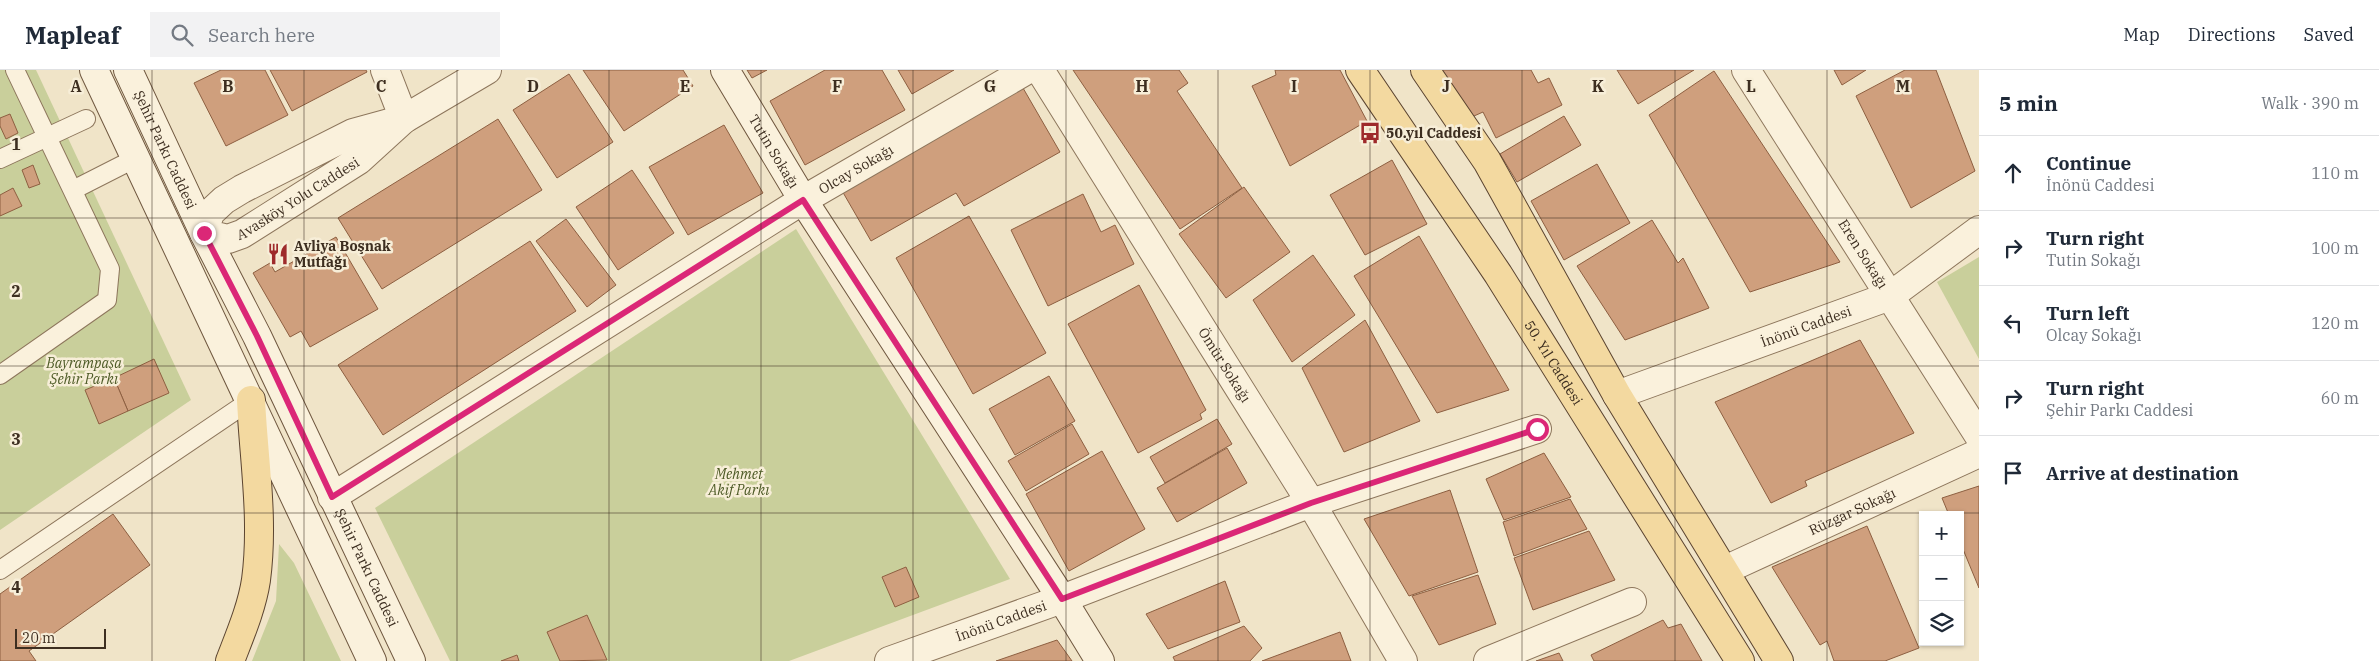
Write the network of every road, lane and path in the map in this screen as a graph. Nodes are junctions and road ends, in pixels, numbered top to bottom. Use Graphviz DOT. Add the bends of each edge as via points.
graph roads {
  1 [pos="15,70"];
  2 [pos="94,70"];
  3 [pos="128,70"];
  4 [pos="385,70"];
  5 [pos="487,70"];
  6 [pos="725,70"];
  7 [pos="1027,70"];
  8 [pos="1040,70"];
  9 [pos="1360,70"];
  10 [pos="1425,70"];
  11 [pos="1746,70"];
  12 [pos="86,119"];
  13 [pos="404,119"];
  14 [pos="47,137"];
  15 [pos="136,158"];
  16 [pos="0,159"];
  17 [pos="72,190"];
  18 [pos="803,200"];
  19 [pos="1979,230"];
  20 [pos="204,233"];
  21 [pos="178,247"];
  22 [pos="1890,296"];
  23 [pos="0,375"];
  24 [pos="1617,395"];
  25 [pos="250,400"];
  26 [pos="1537,429"];
  27 [pos="1979,436"];
  28 [pos="1979,453"];
  29 [pos="332,497"];
  30 [pos="1311,503"];
  31 [pos="0,570"];
  32 [pos="1725,570"];
  33 [pos="1062,599"];
  34 [pos="1632,602"];
  35 [pos="230,661"];
  36 [pos="372,661"];
  37 [pos="411,661"];
  38 [pos="889,661"];
  39 [pos="1100,661"];
  40 [pos="1403,661"];
  41 [pos="1488,661"];
  42 [pos="1740,661"];
  43 [pos="1779,661"];
  1 -- 14 [label="lane"];
  2 -- 15 [label="street"];
  3 -- 20 [label="street, Şehir Parkı Caddesi"];
  4 -- 13 [label="street"];
  5 -- 13 [label="street, Avasköy Yolu Caddesi"];
  6 -- 18 [label="street, Tutin Sokağı"];
  7 -- 18 [label="street, Olcay Sokağı"];
  8 -- 30 [label="street, Ömür Sokağı"];
  9 -- 42 [label="main road, 50. Yıl Caddesi" via="1498,274"];
  10 -- 24 [label="main road" via="1487,161"];
  11 -- 22 [label="street, Eren Sokağı"];
  12 -- 14 [label="lane"];
  13 -- 20 [label="street, Avasköy Yolu Caddesi" via="353,133 242,189 210,213"];
  13 -- 20 [label="street, Avasköy Yolu Caddesi" via="359,160 242,234 228,239"];
  14 -- 16 [label="lane"];
  14 -- 17 [label="lane"];
  15 -- 17 [label="lane"];
  15 -- 21 [label="street"];
  17 -- 23 [label="lane" via="110,269 107,300"];
  18 -- 29 [label="street, Olcay Sokağı"];
  18 -- 33 [label="street, Tutin Sokağı"];
  19 -- 22 [label="street, İnönü Caddesi"];
  20 -- 21 [label="street"];
  20 -- 29 [label="street, Şehir Parkı Caddesi" via="253,328"];
  21 -- 25 [label="street"];
  22 -- 24 [label="street, İnönü Caddesi"];
  22 -- 27 [label="street, Eren Sokağı"];
  24 -- 32 [label="main road"];
  25 -- 31 [label="lane"];
  25 -- 35 [label="main road" via="260,517 256,582"];
  25 -- 36 [label="street"];
  26 -- 30 [label="street, İnönü Caddesi"];
  28 -- 32 [label="street, Rüzgar Sokağı"];
  29 -- 37 [label="street, Şehir Parkı Caddesi"];
  30 -- 33 [label="street, İnönü Caddesi"];
  30 -- 40 [label="street, Ömür Sokağı"];
  32 -- 43 [label="main road"];
  33 -- 38 [label="street, İnönü Caddesi"];
  33 -- 39 [label="street, Tutin Sokağı"];
  34 -- 41 [label="street"];
}
